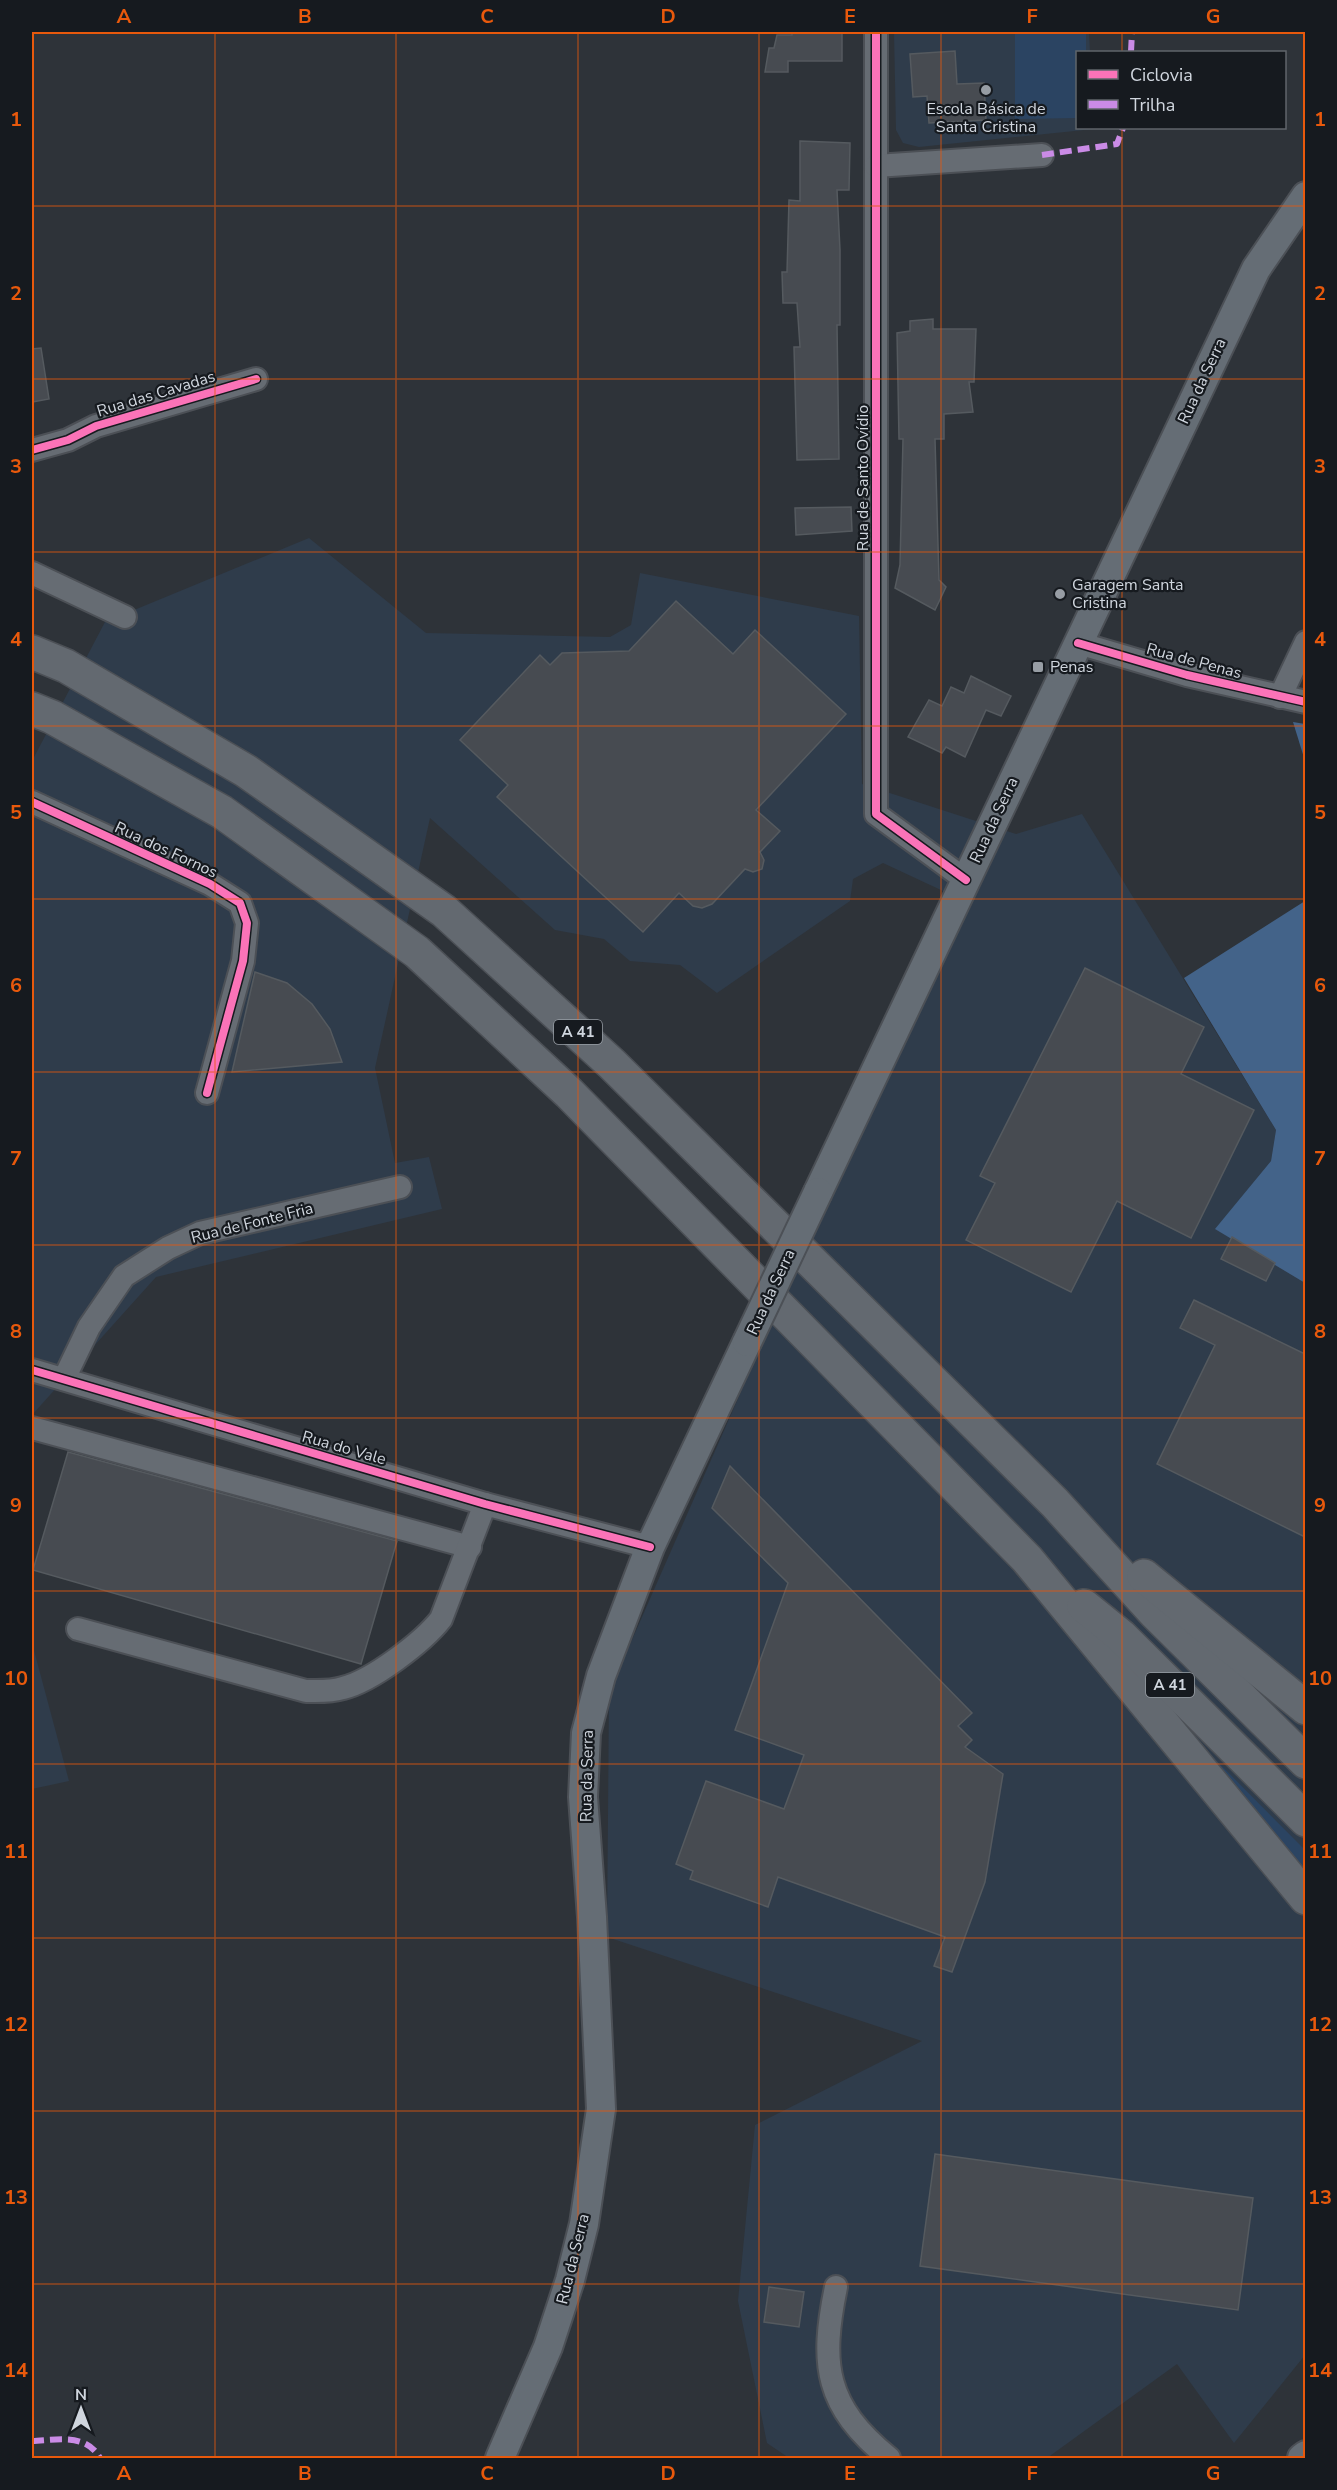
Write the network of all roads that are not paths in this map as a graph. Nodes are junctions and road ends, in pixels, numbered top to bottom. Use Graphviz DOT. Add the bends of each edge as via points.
graph roads {
  1 [pos="876,32"];
  2 [pos="1042,155"];
  3 [pos="876,166"];
  4 [pos="1305,196"];
  5 [pos="256,379"];
  6 [pos="32,450"];
  7 [pos="32,573"];
  8 [pos="125,617"];
  9 [pos="1305,642"];
  10 [pos="1078,643"];
  11 [pos="32,652"];
  12 [pos="1280,697"];
  13 [pos="1305,702"];
  14 [pos="32,709"];
  15 [pos="32,802"];
  16 [pos="966,880"];
  17 [pos="207,1093"];
  18 [pos="400,1187"];
  19 [pos="32,1370"];
  20 [pos="64,1379"];
  21 [pos="32,1428"];
  22 [pos="1054,1503"];
  23 [pos="485,1504"];
  24 [pos="470,1547"];
  25 [pos="650,1547"];
  26 [pos="1027,1559"];
  27 [pos="78,1629"];
  28 [pos="1305,1708"];
  29 [pos="1305,1762"];
  30 [pos="1305,1820"];
  31 [pos="1305,1898"];
  32 [pos="836,2287"];
  33 [pos="1305,2455"];
  34 [pos="500,2458"];
  35 [pos="889,2458"];
  36 [pos="1302,2458"];
  1 -- 3 [label="street, Rua de Santo Ovídio"];
  2 -- 3 [label="street"];
  3 -- 16 [label="street, Rua de Santo Ovídio" via="876,814"];
  4 -- 10 [label="main road, Rua da Serra" via="1256,269"];
  5 -- 6 [label="street, Rua das Cavadas" via="96,426 68,440"];
  7 -- 8 [label="street"];
  9 -- 12 [label="street"];
  10 -- 12 [label="street, Rua de Penas"];
  10 -- 16 [label="main road, Rua da Serra"];
  11 -- 22 [label="highway, A 41" via="66,666 246,771 444,910 612,1064"];
  12 -- 13 [label="street, Rua de Penas"];
  14 -- 26 [label="highway, A 41" via="222,812 417,952 569,1093"];
  15 -- 17 [label="street, Rua dos Fornos" via="210,884 240,903 247,923 243,962"];
  16 -- 25 [label="main road, Rua da Serra, bridge"];
  18 -- 20 [label="street, Rua de Fonte Fria" via="200,1233 168,1248 124,1276 89,1327"];
  19 -- 20 [label="street, Rua do Vale"];
  20 -- 23 [label="street, Rua do Vale"];
  21 -- 24 [label="street"];
  22 -- 28 [label="highway"];
  22 -- 29 [label="highway, A 41" via="1154,1612"];
  23 -- 24 [label="street"];
  23 -- 25 [label="street, Rua do Vale"];
  24 -- 27 [label="street" via="441,1619 431,1632 370,1677 344,1688 306,1691"];
  25 -- 34 [label="main road, Rua da Serra" via="601,1676 586,1733 583,1797 601,2109 584,2224 548,2347"];
  26 -- 30 [label="highway, A 41" via="1120,1636"];
  26 -- 31 [label="highway"];
  32 -- 35 [label="street" via="827,2358 837,2401 867,2441"];
  33 -- 36 [label="main road"];
}
